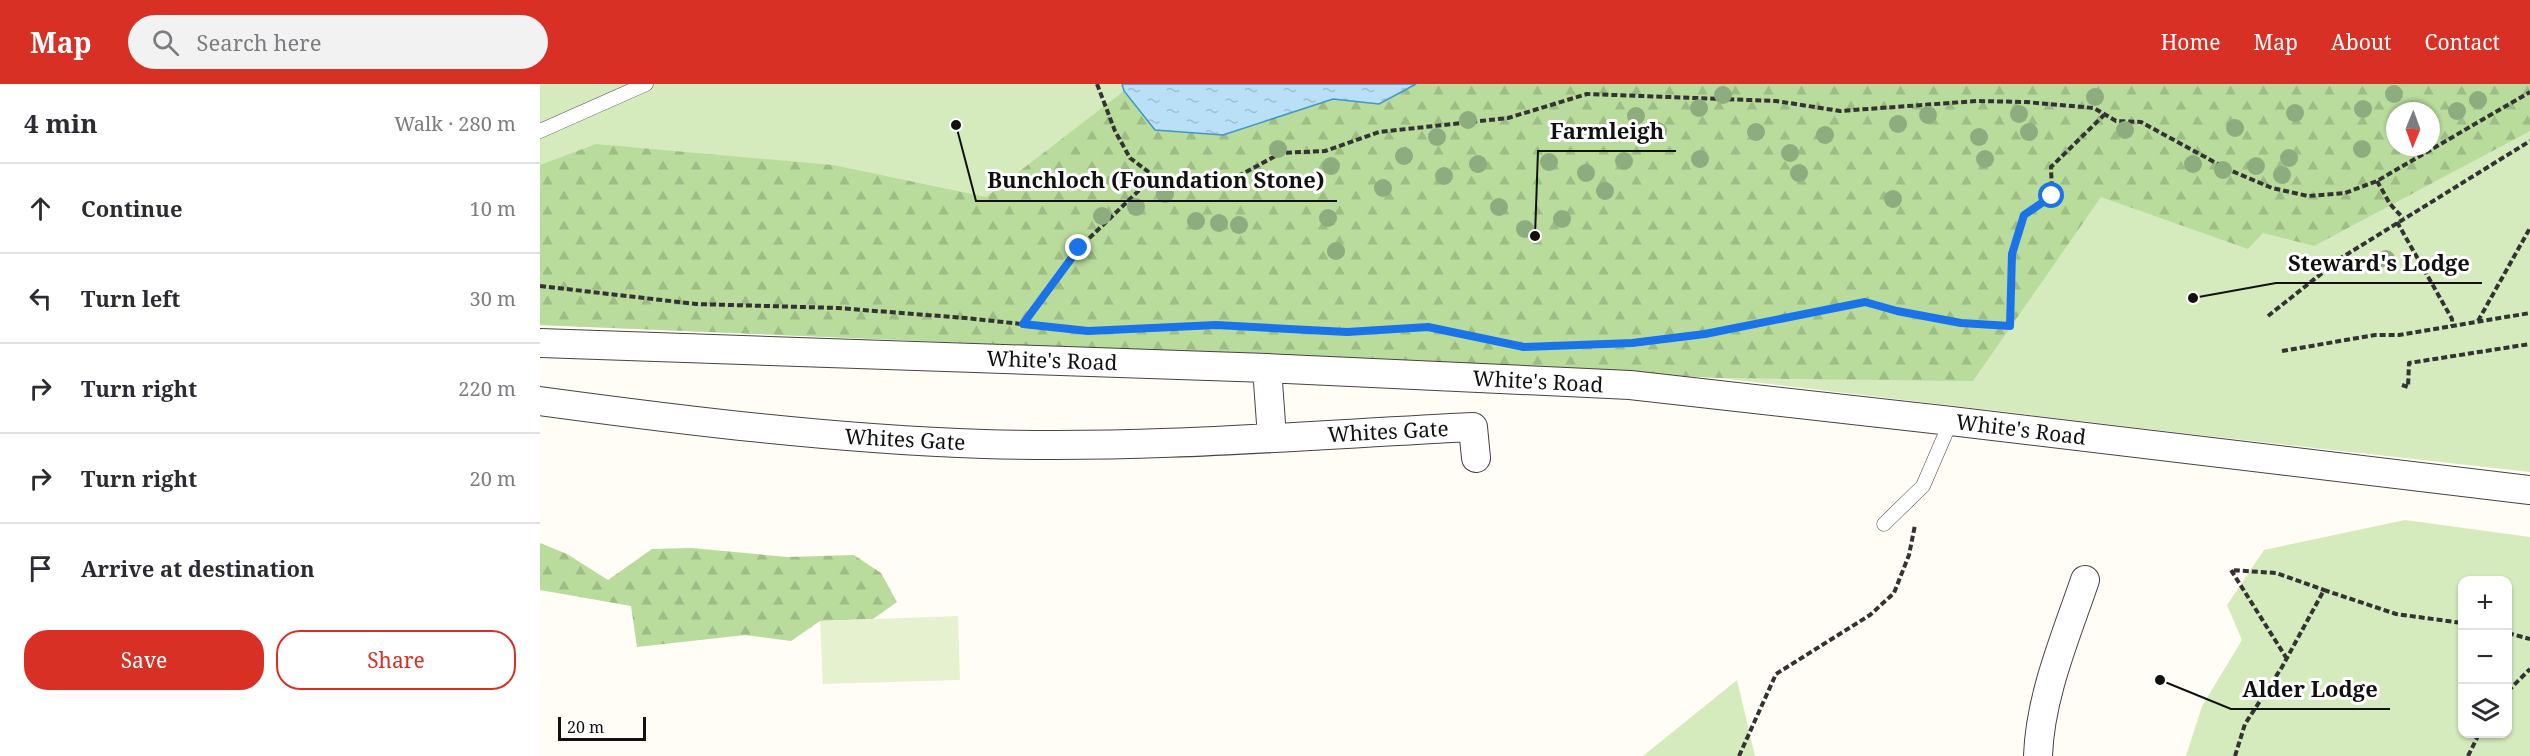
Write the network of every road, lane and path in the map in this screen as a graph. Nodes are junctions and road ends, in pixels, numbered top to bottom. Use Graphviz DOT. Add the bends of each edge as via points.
graph roads {
  1 [pos="646,84"];
  2 [pos="1097,84"];
  3 [pos="2530,93"];
  4 [pos="2104,115"];
  5 [pos="540,131"];
  6 [pos="2530,141"];
  7 [pos="1154,176"];
  8 [pos="2376,181"];
  9 [pos="2403,218"];
  10 [pos="2397,222"];
  11 [pos="2530,228"];
  12 [pos="540,286"];
  13 [pos="2530,313"];
  14 [pos="2268,316"];
  15 [pos="2478,322"];
  16 [pos="1023,324"];
  17 [pos="2452,326"];
  18 [pos="1077,330"];
  19 [pos="1099,331"];
  20 [pos="540,343"];
  21 [pos="2530,344"];
  22 [pos="2282,351"];
  23 [pos="1267,368"];
  24 [pos="2402,385"];
  25 [pos="540,401"];
  26 [pos="1951,421"];
  27 [pos="1272,437"];
  28 [pos="1476,458"];
  29 [pos="1923,486"];
  30 [pos="2530,490"];
  31 [pos="1884,524"];
  32 [pos="2085,580"];
  33 [pos="2324,590"];
  34 [pos="2458,622"];
  35 [pos="2512,634"];
  36 [pos="2530,639"];
  37 [pos="2287,659"];
  38 [pos="2530,669"];
  39 [pos="2512,686"];
  40 [pos="2478,738"];
  41 [pos="1739,756"];
  42 [pos="2038,756"];
  43 [pos="2235,756"];
  44 [pos="2468,756"];
  1 -- 5 [label="lane"];
  2 -- 7 [label="path" via="1130,158"];
  3 -- 8 [label="path"];
  4 -- 7 [label="path" via="2094,108 2026,102 1977,101 1840,111 1776,101 1587,94 1509,118 1379,132 1325,151 1281,153 1231,180 1176,185"];
  4 -- 8 [label="path" via="2116,121 2141,122 2227,169 2272,188 2308,196 2345,193"];
  4 -- 19 [label="path" via="2051,167 2052,196 2024,215 2012,254 2010,326 1961,323 1865,302 1705,334 1632,343 1524,347 1428,327 1347,332 1216,325"];
  6 -- 9 [label="path"];
  7 -- 16 [label="path" via="1079,248"];
  8 -- 9 [label="path"];
  9 -- 10 [label="path"];
  10 -- 14 [label="path" via="2342,258"];
  10 -- 17 [label="path" via="2452,319"];
  11 -- 15 [label="path"];
  12 -- 16 [label="path" via="696,304 838,308"];
  13 -- 15 [label="path"];
  15 -- 17 [label="path"];
  16 -- 18 [label="path"];
  17 -- 22 [label="path"];
  20 -- 23 [label="street, White's Road"];
  21 -- 24 [label="path" via="2409,363 2408,387"];
  23 -- 26 [label="street, White's Road" via="1630,385"];
  23 -- 27 [label="street"];
  25 -- 27 [label="street, Whites Gate" via="813,434 985,444 1164,443"];
  26 -- 29 [label="lane"];
  26 -- 30 [label="street, White's Road"];
  27 -- 28 [label="street, Whites Gate" via="1473,427"];
  29 -- 31 [label="lane"];
  29 -- 41 [label="path" via="1909,555 1894,593 1870,615 1776,674"];
  32 -- 42 [label="street" via="2058,657 2039,733"];
  33 -- 34 [label="path" via="2396,614"];
  33 -- 37 [label="path"];
  33 -- 37 [label="path" via="2276,573 2231,570"];
  35 -- 36 [label="path"];
  37 -- 43 [label="path" via="2245,724"];
  38 -- 39 [label="path"];
  40 -- 44 [label="path"];
}
